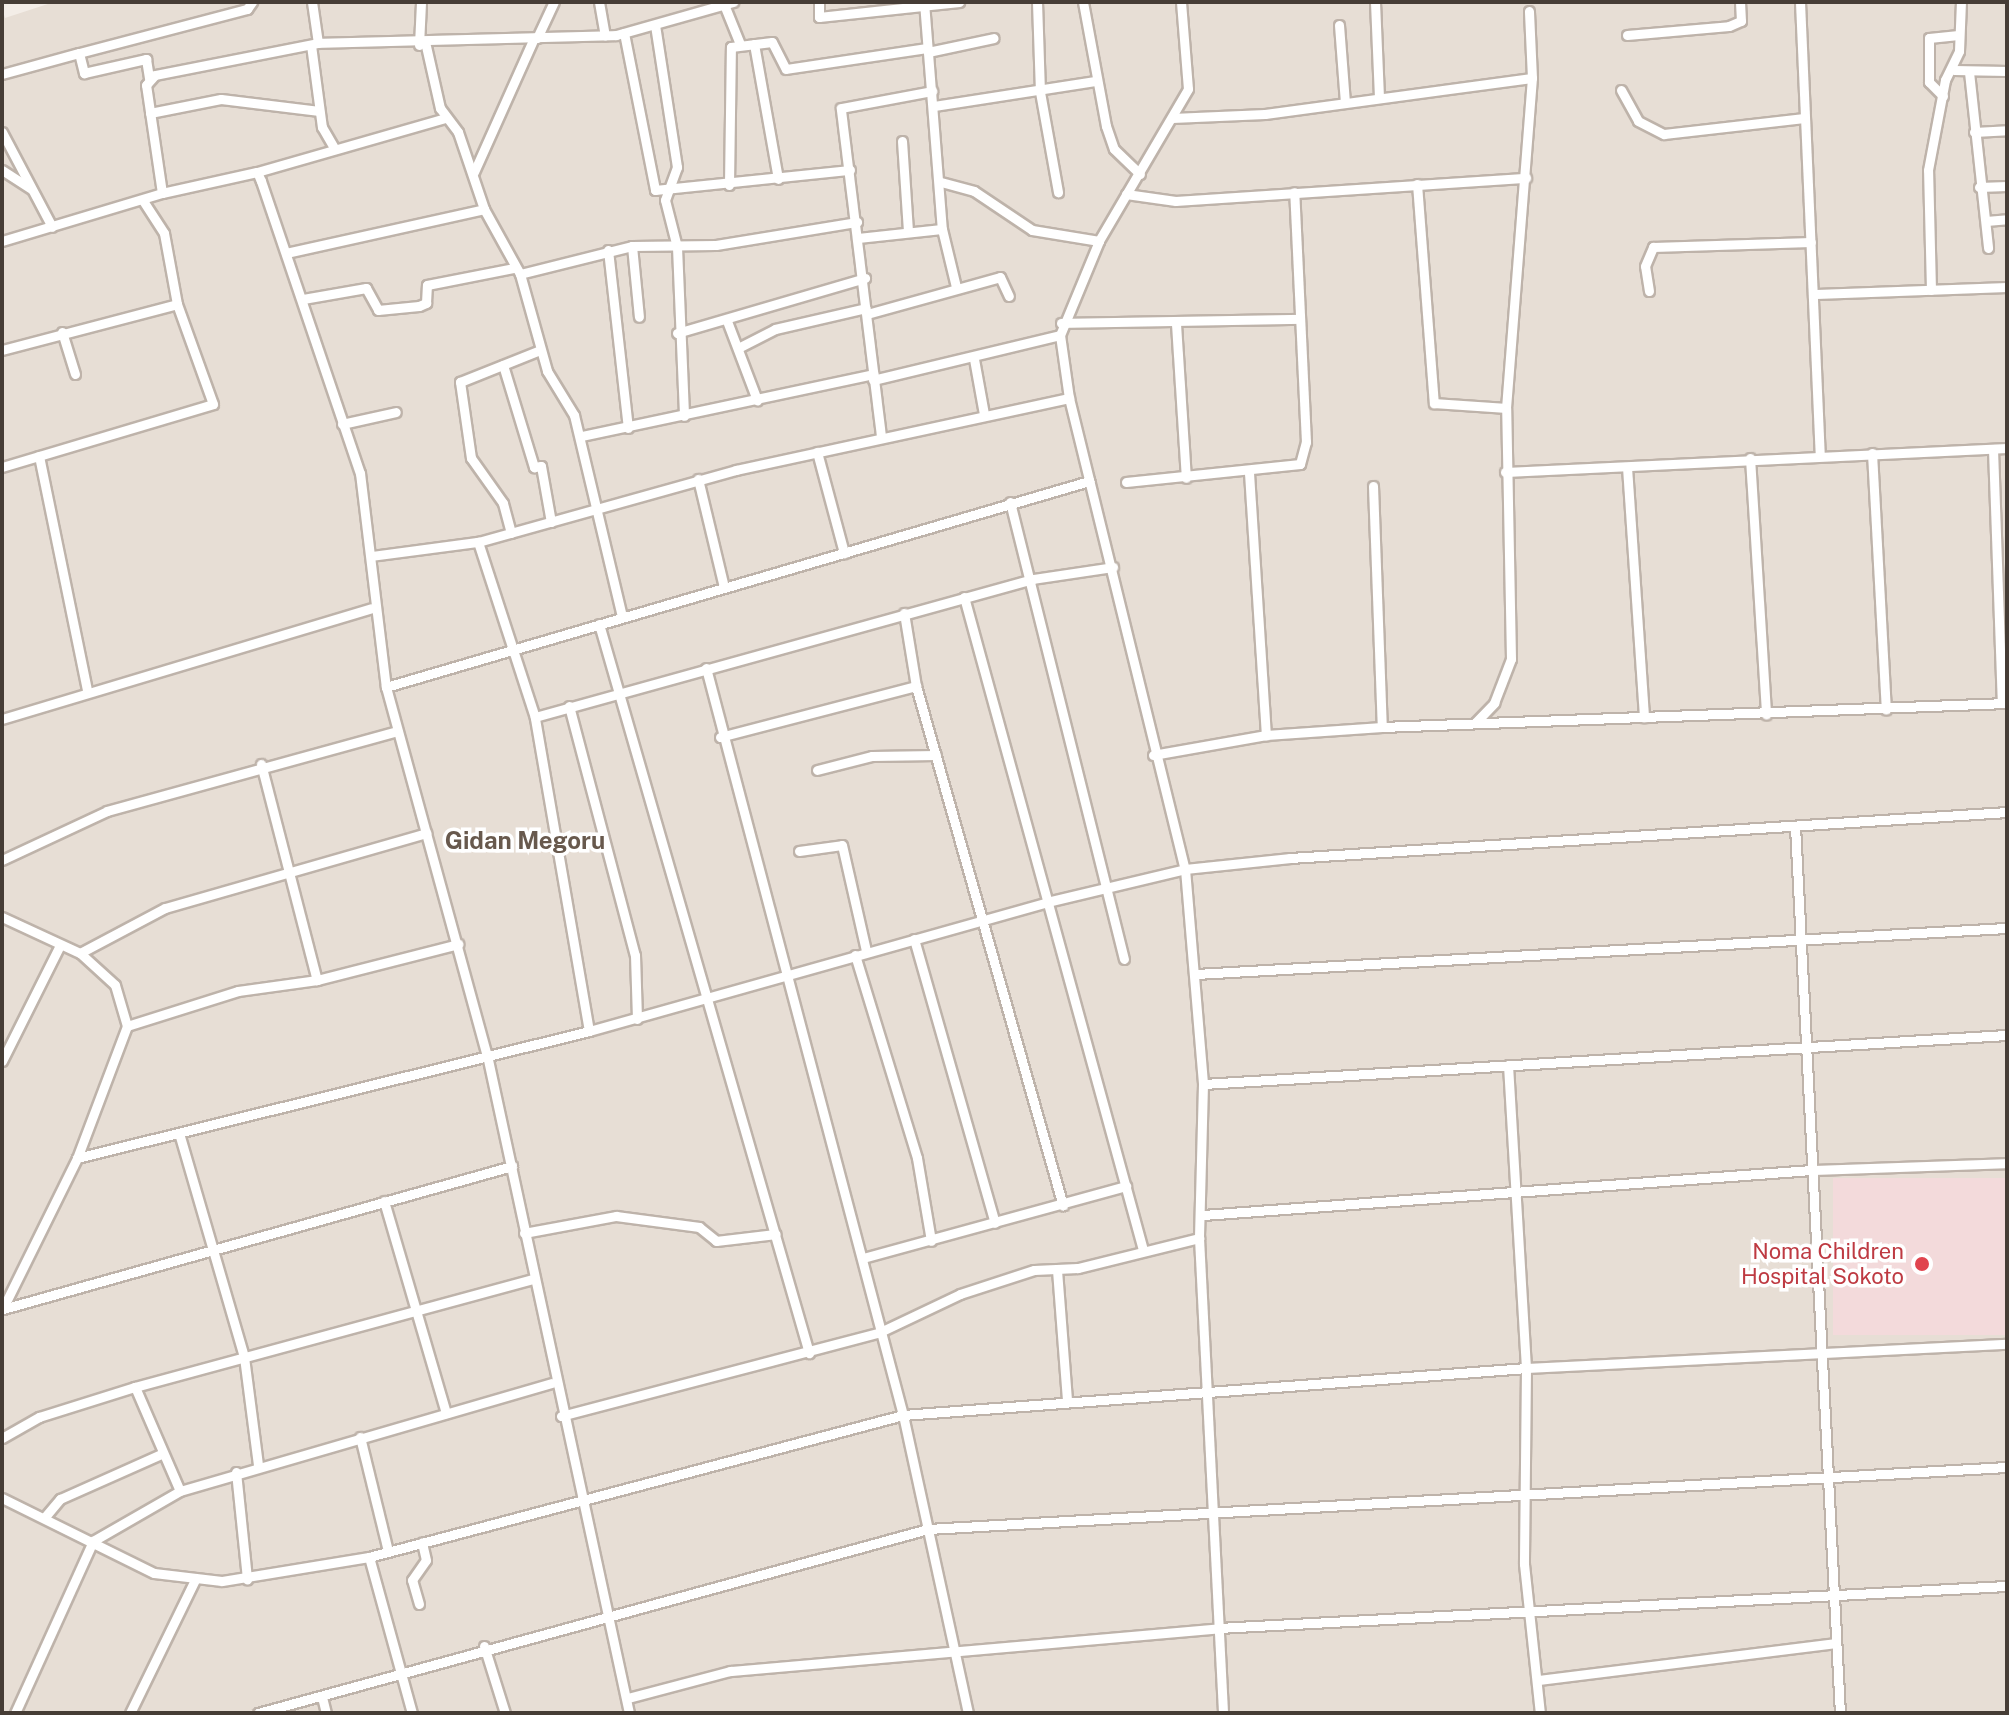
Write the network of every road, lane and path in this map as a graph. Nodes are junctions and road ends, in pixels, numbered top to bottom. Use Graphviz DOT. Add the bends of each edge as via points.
graph roads {
  1 [pos="252,2"];
  2 [pos="312,2"];
  3 [pos="421,2"];
  4 [pos="554,2"];
  5 [pos="599,2"];
  6 [pos="819,2"];
  7 [pos="959,2"];
  8 [pos="1037,2"];
  9 [pos="1083,2"];
  10 [pos="1181,2"];
  11 [pos="1375,2"];
  12 [pos="1740,2"];
  13 [pos="1800,2"];
  14 [pos="1961,2"];
  15 [pos="727,3"];
  16 [pos="925,4"];
  17 [pos="1529,11"];
  18 [pos="655,25"];
  19 [pos="1339,25"];
  20 [pos="624,33"];
  21 [pos="605,35"];
  22 [pos="1627,35"];
  23 [pos="1956,35"];
  24 [pos="536,38"];
  25 [pos="994,38"];
  26 [pos="315,44"];
  27 [pos="740,44"];
  28 [pos="754,44"];
  29 [pos="422,46"];
  30 [pos="928,50"];
  31 [pos="79,53"];
  32 [pos="1954,70"];
  33 [pos="2007,71"];
  34 [pos="1969,72"];
  35 [pos="2,74"];
  36 [pos="1532,78"];
  37 [pos="149,79"];
  38 [pos="1095,81"];
  39 [pos="1621,90"];
  40 [pos="932,91"];
  41 [pos="1040,92"];
  42 [pos="1379,96"];
  43 [pos="1943,96"];
  44 [pos="1345,103"];
  45 [pos="934,106"];
  46 [pos="319,111"];
  47 [pos="150,113"];
  48 [pos="445,118"];
  49 [pos="1172,118"];
  50 [pos="1804,118"];
  51 [pos="2007,130"];
  52 [pos="2,132"];
  53 [pos="1974,132"];
  54 [pos="902,141"];
  55 [pos="334,148"];
  56 [pos="2,170"];
  57 [pos="850,170"];
  58 [pos="257,172"];
  59 [pos="474,172"];
  60 [pos="1140,174"];
  61 [pos="1526,178"];
  62 [pos="778,179"];
  63 [pos="941,182"];
  64 [pos="1417,184"];
  65 [pos="729,185"];
  66 [pos="2007,186"];
  67 [pos="1979,187"];
  68 [pos="31,189"];
  69 [pos="666,192"];
  70 [pos="1058,192"];
  71 [pos="1294,192"];
  72 [pos="162,193"];
  73 [pos="1126,194"];
  74 [pos="143,201"];
  75 [pos="484,209"];
  76 [pos="2007,219"];
  77 [pos="1986,221"];
  78 [pos="857,222"];
  79 [pos="52,227"];
  80 [pos="942,229"];
  81 [pos="908,232"];
  82 [pos="858,238"];
  83 [pos="2,241"];
  84 [pos="1099,241"];
  85 [pos="1811,242"];
  86 [pos="632,246"];
  87 [pos="677,247"];
  88 [pos="1988,248"];
  89 [pos="608,250"];
  90 [pos="286,253"];
  91 [pos="517,271"];
  92 [pos="865,278"];
  93 [pos="956,287"];
  94 [pos="2007,287"];
  95 [pos="1931,290"];
  96 [pos="1649,291"];
  97 [pos="1816,294"];
  98 [pos="1009,296"];
  99 [pos="303,299"];
  100 [pos="177,304"];
  101 [pos="866,311"];
  102 [pos="639,317"];
  103 [pos="1300,319"];
  104 [pos="727,321"];
  105 [pos="1061,323"];
  106 [pos="1176,324"];
  107 [pos="62,332"];
  108 [pos="677,333"];
  109 [pos="1060,335"];
  110 [pos="740,347"];
  111 [pos="2,350"];
  112 [pos="540,350"];
  113 [pos="974,359"];
  114 [pos="503,365"];
  115 [pos="75,374"];
  116 [pos="873,377"];
  117 [pos="1069,398"];
  118 [pos="757,400"];
  119 [pos="1506,408"];
  120 [pos="396,412"];
  121 [pos="984,414"];
  122 [pos="684,416"];
  123 [pos="342,424"];
  124 [pos="628,428"];
  125 [pos="582,436"];
  126 [pos="881,436"];
  127 [pos="2007,448"];
  128 [pos="1993,449"];
  129 [pos="817,452"];
  130 [pos="1872,453"];
  131 [pos="39,456"];
  132 [pos="1820,456"];
  133 [pos="1750,458"];
  134 [pos="2,467"];
  135 [pos="1627,467"];
  136 [pos="1505,472"];
  137 [pos="1249,473"];
  138 [pos="1186,478"];
  139 [pos="698,479"];
  140 [pos="1089,481"];
  141 [pos="1126,482"];
  142 [pos="1373,486"];
  143 [pos="1010,502"];
  144 [pos="592,511"];
  145 [pos="551,522"];
  146 [pos="511,533"];
  147 [pos="478,542"];
  148 [pos="844,553"];
  149 [pos="371,556"];
  150 [pos="1113,567"];
  151 [pos="1033,579"];
  152 [pos="2002,581"];
  153 [pos="724,587"];
  154 [pos="964,597"];
  155 [pos="371,608"];
  156 [pos="904,613"];
  157 [pos="622,617"];
  158 [pos="599,624"];
  159 [pos="509,652"];
  160 [pos="706,668"];
  161 [pos="916,686"];
  162 [pos="386,687"];
  163 [pos="87,689"];
  164 [pos="623,692"];
  165 [pos="2005,703"];
  166 [pos="569,706"];
  167 [pos="1886,710"];
  168 [pos="1766,715"];
  169 [pos="535,717"];
  170 [pos="1644,717"];
  171 [pos="2,719"];
  172 [pos="1475,723"];
  173 [pos="1382,727"];
  174 [pos="397,731"];
  175 [pos="1266,735"];
  176 [pos="720,737"];
  177 [pos="936,755"];
  178 [pos="1153,755"];
  179 [pos="261,764"];
  180 [pos="817,770"];
  181 [pos="2007,812"];
  182 [pos="1795,826"];
  183 [pos="426,833"];
  184 [pos="799,851"];
  185 [pos="2,860"];
  186 [pos="289,868"];
  187 [pos="1185,869"];
  188 [pos="1112,888"];
  189 [pos="1047,902"];
  190 [pos="2,917"];
  191 [pos="982,922"];
  192 [pos="2007,928"];
  193 [pos="1800,937"];
  194 [pos="914,939"];
  195 [pos="458,944"];
  196 [pos="60,945"];
  197 [pos="866,951"];
  198 [pos="80,953"];
  199 [pos="855,955"];
  200 [pos="1124,959"];
  201 [pos="786,974"];
  202 [pos="1196,974"];
  203 [pos="317,980"];
  204 [pos="708,994"];
  205 [pos="637,1019"];
  206 [pos="127,1026"];
  207 [pos="589,1031"];
  208 [pos="2007,1035"];
  209 [pos="1808,1047"];
  210 [pos="487,1055"];
  211 [pos="2,1061"];
  212 [pos="1508,1065"];
  213 [pos="1203,1084"];
  214 [pos="179,1133"];
  215 [pos="77,1158"];
  216 [pos="2007,1163"];
  217 [pos="512,1166"];
  218 [pos="1811,1170"];
  219 [pos="1126,1186"];
  220 [pos="1518,1191"];
  221 [pos="384,1201"];
  222 [pos="1063,1206"];
  223 [pos="1203,1215"];
  224 [pos="995,1223"];
  225 [pos="524,1233"];
  226 [pos="776,1234"];
  227 [pos="1199,1238"];
  228 [pos="931,1241"];
  229 [pos="210,1248"];
  230 [pos="1143,1250"];
  231 [pos="863,1258"];
  232 [pos="1057,1270"];
  233 [pos="533,1279"];
  234 [pos="412,1308"];
  235 [pos="3,1309"];
  236 [pos="878,1333"];
  237 [pos="2007,1344"];
  238 [pos="809,1353"];
  239 [pos="1821,1353"];
  240 [pos="244,1357"];
  241 [pos="1526,1368"];
  242 [pos="552,1383"];
  243 [pos="135,1387"];
  244 [pos="1205,1393"];
  245 [pos="1067,1400"];
  246 [pos="446,1413"];
  247 [pos="903,1415"];
  248 [pos="561,1416"];
  249 [pos="360,1437"];
  250 [pos="2,1438"];
  251 [pos="161,1454"];
  252 [pos="258,1465"];
  253 [pos="2007,1467"];
  254 [pos="236,1472"];
  255 [pos="1823,1480"];
  256 [pos="180,1491"];
  257 [pos="2,1498"];
  258 [pos="1523,1499"];
  259 [pos="579,1501"];
  260 [pos="1211,1508"];
  261 [pos="44,1518"];
  262 [pos="928,1529"];
  263 [pos="93,1541"];
  264 [pos="422,1542"];
  265 [pos="388,1551"];
  266 [pos="369,1557"];
  267 [pos="247,1579"];
  268 [pos="195,1580"];
  269 [pos="2007,1586"];
  270 [pos="1831,1594"];
  271 [pos="419,1604"];
  272 [pos="607,1612"];
  273 [pos="1535,1614"];
  274 [pos="1218,1628"];
  275 [pos="1834,1643"];
  276 [pos="484,1646"];
  277 [pos="960,1656"];
  278 [pos="400,1671"];
  279 [pos="1539,1680"];
  280 [pos="322,1697"];
  281 [pos="628,1698"];
  282 [pos="15,1713"];
  283 [pos="130,1713"];
  284 [pos="258,1713"];
  285 [pos="326,1713"];
  286 [pos="412,1713"];
  287 [pos="505,1713"];
  288 [pos="629,1713"];
  289 [pos="968,1713"];
  290 [pos="1223,1713"];
  291 [pos="1540,1713"];
  292 [pos="1840,1713"];
  1 -- 31 [label="street" via="247,9"];
  2 -- 26 [label="street"];
  3 -- 29 [label="street"];
  4 -- 24 [label="street"];
  5 -- 21 [label="street"];
  6 -- 16 [label="street" via="819,17"];
  7 -- 16 [label="street"];
  8 -- 41 [label="street"];
  9 -- 38 [label="street"];
  10 -- 49 [label="street" via="1189,79"];
  11 -- 42 [label="street"];
  12 -- 22 [label="street" via="1741,21 1729,26"];
  13 -- 50 [label="street"];
  14 -- 23 [label="street"];
  15 -- 18 [label="street"];
  15 -- 27 [label="street"];
  16 -- 30 [label="street"];
  17 -- 36 [label="street"];
  18 -- 20 [label="street"];
  18 -- 69 [label="street" via="677,167"];
  19 -- 44 [label="street"];
  20 -- 21 [label="street"];
  20 -- 69 [label="street" via="649,169 655,190"];
  21 -- 24 [label="street"];
  23 -- 32 [label="street"];
  23 -- 43 [label="street" via="1929,38 1929,82"];
  24 -- 29 [label="street"];
  24 -- 59 [label="street"];
  25 -- 30 [label="street"];
  26 -- 29 [label="street"];
  26 -- 37 [label="street"];
  26 -- 46 [label="street"];
  27 -- 28 [label="street"];
  27 -- 65 [label="street" via="729,55"];
  28 -- 30 [label="street" via="772,42 786,69"];
  28 -- 62 [label="street"];
  29 -- 48 [label="street"];
  30 -- 40 [label="street"];
  31 -- 35 [label="street"];
  31 -- 37 [label="street" via="84,73 146,59"];
  32 -- 34 [label="street"];
  32 -- 43 [label="street"];
  33 -- 34 [label="street"];
  34 -- 53 [label="street"];
  36 -- 42 [label="street"];
  36 -- 61 [label="street"];
  37 -- 47 [label="street"];
  38 -- 41 [label="street"];
  38 -- 60 [label="street" via="1114,149"];
  39 -- 50 [label="street" via="1638,121 1664,134"];
  40 -- 45 [label="street"];
  40 -- 57 [label="street" via="841,108"];
  41 -- 45 [label="street"];
  41 -- 70 [label="street"];
  42 -- 44 [label="street"];
  43 -- 95 [label="street" via="1928,170"];
  44 -- 49 [label="street"];
  45 -- 63 [label="street"];
  46 -- 47 [label="street" via="221,99"];
  46 -- 55 [label="street"];
  47 -- 72 [label="street"];
  48 -- 55 [label="street"];
  48 -- 59 [label="street"];
  49 -- 60 [label="street"];
  50 -- 85 [label="street"];
  51 -- 53 [label="street"];
  52 -- 68 [label="street"];
  53 -- 67 [label="street"];
  54 -- 81 [label="street"];
  55 -- 58 [label="street"];
  56 -- 68 [label="street"];
  57 -- 62 [label="street"];
  57 -- 78 [label="street"];
  58 -- 72 [label="street"];
  58 -- 90 [label="street"];
  59 -- 75 [label="street"];
  60 -- 73 [label="street"];
  61 -- 64 [label="street"];
  61 -- 119 [label="street"];
  62 -- 65 [label="street"];
  63 -- 80 [label="street"];
  63 -- 84 [label="street" via="974,191 1032,230"];
  64 -- 71 [label="street"];
  64 -- 119 [label="street" via="1434,403"];
  65 -- 69 [label="street"];
  66 -- 67 [label="street"];
  67 -- 77 [label="street"];
  68 -- 79 [label="street"];
  69 -- 87 [label="street"];
  71 -- 73 [label="street" via="1176,201"];
  71 -- 103 [label="street"];
  72 -- 74 [label="street"];
  73 -- 84 [label="street"];
  74 -- 79 [label="street"];
  74 -- 100 [label="street" via="168,246"];
  75 -- 90 [label="street"];
  75 -- 91 [label="street"];
  76 -- 77 [label="street"];
  77 -- 88 [label="street"];
  78 -- 82 [label="street"];
  78 -- 87 [label="street"];
  79 -- 83 [label="street"];
  80 -- 81 [label="street"];
  80 -- 93 [label="street"];
  81 -- 82 [label="street"];
  82 -- 92 [label="street"];
  84 -- 105 [label="street"];
  85 -- 96 [label="street" via="1653,247 1645,266"];
  85 -- 97 [label="street"];
  86 -- 87 [label="street"];
  86 -- 89 [label="street"];
  86 -- 102 [label="street"];
  87 -- 108 [label="street"];
  89 -- 91 [label="street"];
  89 -- 124 [label="street"];
  90 -- 99 [label="street"];
  91 -- 99 [label="street" via="427,285 426,303 419,306 378,310 366,288"];
  91 -- 112 [label="street"];
  92 -- 101 [label="street"];
  92 -- 104 [label="street"];
  93 -- 98 [label="street" via="1004,277"];
  93 -- 101 [label="street"];
  94 -- 95 [label="street"];
  95 -- 97 [label="street"];
  97 -- 132 [label="street"];
  99 -- 123 [label="street"];
  100 -- 107 [label="street"];
  100 -- 131 [label="street" via="213,404"];
  101 -- 110 [label="street" via="775,329"];
  101 -- 116 [label="street"];
  103 -- 106 [label="street"];
  103 -- 137 [label="street" via="1304,456 1294,469"];
  104 -- 108 [label="street"];
  104 -- 110 [label="street"];
  105 -- 106 [label="street"];
  105 -- 109 [label="street"];
  106 -- 138 [label="street"];
  107 -- 111 [label="street"];
  107 -- 115 [label="street"];
  108 -- 122 [label="street"];
  109 -- 113 [label="street" via="1012,342"];
  109 -- 117 [label="street"];
  110 -- 118 [label="street"];
  112 -- 114 [label="street"];
  112 -- 125 [label="street"];
  113 -- 116 [label="street"];
  113 -- 121 [label="street"];
  114 -- 145 [label="street" via="534,467 541,466"];
  114 -- 146 [label="street" via="461,377 461,408 471,458 503,503"];
  116 -- 118 [label="street"];
  116 -- 126 [label="street"];
  117 -- 121 [label="street"];
  117 -- 140 [label="street"];
  118 -- 122 [label="street"];
  119 -- 136 [label="street"];
  120 -- 123 [label="street"];
  121 -- 126 [label="street"];
  122 -- 124 [label="street"];
  123 -- 149 [label="street" via="360,473"];
  124 -- 125 [label="street"];
  125 -- 144 [label="street"];
  126 -- 129 [label="street"];
  127 -- 128 [label="street"];
  128 -- 130 [label="street"];
  128 -- 152 [label="street"];
  129 -- 139 [label="street"];
  129 -- 148 [label="street"];
  130 -- 132 [label="street"];
  130 -- 167 [label="street"];
  131 -- 134 [label="street"];
  131 -- 163 [label="street"];
  132 -- 133 [label="street"];
  133 -- 135 [label="street"];
  133 -- 168 [label="street"];
  135 -- 136 [label="street"];
  135 -- 170 [label="street"];
  136 -- 172 [label="street" via="1511,659 1494,703"];
  137 -- 138 [label="street"];
  137 -- 175 [label="street"];
  138 -- 141 [label="street"];
  139 -- 144 [label="street"];
  139 -- 153 [label="street"];
  140 -- 143 [label="street"];
  140 -- 150 [label="street"];
  142 -- 173 [label="street"];
  143 -- 148 [label="street"];
  143 -- 151 [label="street"];
  144 -- 145 [label="street"];
  144 -- 157 [label="street"];
  145 -- 146 [label="street"];
  146 -- 147 [label="street"];
  147 -- 149 [label="street"];
  147 -- 159 [label="street"];
  148 -- 153 [label="street"];
  149 -- 155 [label="street"];
  150 -- 151 [label="street"];
  150 -- 178 [label="street"];
  151 -- 154 [label="street"];
  151 -- 188 [label="street"];
  152 -- 165 [label="street"];
  153 -- 157 [label="street"];
  154 -- 156 [label="street"];
  154 -- 189 [label="street"];
  155 -- 162 [label="street"];
  155 -- 163 [label="street"];
  156 -- 160 [label="street"];
  156 -- 161 [label="street"];
  157 -- 158 [label="street"];
  158 -- 159 [label="street"];
  158 -- 164 [label="street"];
  159 -- 162 [label="street"];
  159 -- 169 [label="street"];
  160 -- 164 [label="street"];
  160 -- 176 [label="street"];
  161 -- 176 [label="street"];
  161 -- 177 [label="street"];
  162 -- 174 [label="street"];
  163 -- 171 [label="street"];
  164 -- 166 [label="street"];
  164 -- 204 [label="street"];
  165 -- 167 [label="street"];
  166 -- 169 [label="street"];
  166 -- 205 [label="street" via="635,955"];
  167 -- 168 [label="street"];
  168 -- 170 [label="street"];
  169 -- 207 [label="street"];
  170 -- 172 [label="street"];
  172 -- 173 [label="street"];
  173 -- 175 [label="street"];
  174 -- 179 [label="street"];
  174 -- 183 [label="street"];
  175 -- 178 [label="street"];
  176 -- 201 [label="street"];
  177 -- 180 [label="street" via="872,756"];
  177 -- 191 [label="street"];
  178 -- 187 [label="street"];
  179 -- 185 [label="street" via="107,811"];
  179 -- 186 [label="street"];
  181 -- 182 [label="street"];
  182 -- 187 [label="street" via="1476,841 1364,859"];
  182 -- 193 [label="street"];
  183 -- 186 [label="street"];
  183 -- 195 [label="street"];
  184 -- 197 [label="street" via="842,845"];
  186 -- 198 [label="street" via="129,923"];
  186 -- 203 [label="street"];
  187 -- 188 [label="street"];
  187 -- 202 [label="street"];
  188 -- 189 [label="street"];
  188 -- 200 [label="street"];
  189 -- 191 [label="street"];
  189 -- 219 [label="street"];
  190 -- 196 [label="street"];
  191 -- 194 [label="street"];
  191 -- 222 [label="street"];
  192 -- 193 [label="street"];
  193 -- 202 [label="street"];
  193 -- 209 [label="street"];
  194 -- 197 [label="street"];
  194 -- 224 [label="street"];
  195 -- 203 [label="street"];
  195 -- 210 [label="street"];
  196 -- 198 [label="street"];
  196 -- 211 [label="street"];
  197 -- 199 [label="street"];
  198 -- 206 [label="street" via="115,985"];
  199 -- 201 [label="street"];
  199 -- 228 [label="street" via="917,1158"];
  201 -- 204 [label="street"];
  201 -- 231 [label="street"];
  202 -- 213 [label="street"];
  203 -- 206 [label="street" via="238,991"];
  204 -- 205 [label="street"];
  204 -- 226 [label="street"];
  205 -- 207 [label="street"];
  206 -- 215 [label="street"];
  207 -- 210 [label="street"];
  208 -- 209 [label="street"];
  209 -- 212 [label="street"];
  209 -- 218 [label="street"];
  210 -- 214 [label="street"];
  210 -- 217 [label="street"];
  212 -- 213 [label="street"];
  212 -- 220 [label="street"];
  213 -- 223 [label="street"];
  214 -- 215 [label="street"];
  214 -- 229 [label="street"];
  215 -- 235 [label="street"];
  216 -- 218 [label="street"];
  217 -- 221 [label="street"];
  217 -- 225 [label="street"];
  218 -- 220 [label="street"];
  218 -- 239 [label="street"];
  219 -- 222 [label="street"];
  219 -- 230 [label="street"];
  220 -- 223 [label="street"];
  220 -- 241 [label="street"];
  221 -- 229 [label="street"];
  221 -- 234 [label="street"];
  222 -- 224 [label="street"];
  223 -- 227 [label="street"];
  224 -- 228 [label="street"];
  225 -- 226 [label="street" via="616,1216 699,1227 716,1241"];
  225 -- 233 [label="street"];
  226 -- 238 [label="street"];
  227 -- 230 [label="street"];
  227 -- 244 [label="street"];
  228 -- 231 [label="street"];
  229 -- 235 [label="street"];
  229 -- 240 [label="street"];
  230 -- 232 [label="street"];
  231 -- 236 [label="street"];
  232 -- 236 [label="street" via="1034,1270 960,1294"];
  232 -- 245 [label="street"];
  233 -- 234 [label="street"];
  233 -- 242 [label="street"];
  234 -- 240 [label="street"];
  234 -- 246 [label="street"];
  236 -- 238 [label="street"];
  236 -- 247 [label="street"];
  237 -- 239 [label="street"];
  238 -- 248 [label="street"];
  239 -- 241 [label="street"];
  239 -- 255 [label="street"];
  240 -- 243 [label="street"];
  240 -- 252 [label="street"];
  241 -- 244 [label="street"];
  241 -- 258 [label="street"];
  242 -- 246 [label="street"];
  242 -- 248 [label="street"];
  243 -- 250 [label="street" via="39,1417"];
  243 -- 251 [label="street"];
  244 -- 245 [label="street"];
  244 -- 260 [label="street"];
  245 -- 247 [label="street"];
  246 -- 249 [label="street"];
  247 -- 259 [label="street"];
  247 -- 262 [label="street"];
  248 -- 259 [label="street"];
  249 -- 252 [label="street"];
  249 -- 265 [label="street"];
  251 -- 256 [label="street"];
  251 -- 261 [label="street" via="60,1499"];
  252 -- 254 [label="street"];
  253 -- 255 [label="street"];
  254 -- 256 [label="street"];
  254 -- 267 [label="street"];
  255 -- 258 [label="street"];
  255 -- 270 [label="street"];
  256 -- 263 [label="street"];
  257 -- 261 [label="street"];
  258 -- 260 [label="street"];
  258 -- 273 [label="street"];
  259 -- 264 [label="street"];
  259 -- 272 [label="street"];
  260 -- 262 [label="street"];
  260 -- 274 [label="street"];
  261 -- 263 [label="street"];
  262 -- 272 [label="street"];
  262 -- 277 [label="street"];
  263 -- 268 [label="street" via="154,1573"];
  263 -- 282 [label="street"];
  264 -- 265 [label="street"];
  264 -- 271 [label="street" via="426,1560 412,1580"];
  265 -- 266 [label="street"];
  266 -- 267 [label="street"];
  266 -- 278 [label="street"];
  267 -- 268 [label="street"];
  268 -- 283 [label="street"];
  269 -- 270 [label="street"];
  270 -- 273 [label="street"];
  270 -- 275 [label="street"];
  272 -- 276 [label="street"];
  272 -- 281 [label="street"];
  273 -- 274 [label="street"];
  273 -- 279 [label="street"];
  274 -- 277 [label="street"];
  274 -- 290 [label="street"];
  275 -- 279 [label="street"];
  275 -- 292 [label="street"];
  276 -- 278 [label="street"];
  276 -- 287 [label="street"];
  277 -- 281 [label="street" via="730,1671"];
  277 -- 289 [label="street"];
  278 -- 280 [label="street"];
  278 -- 286 [label="street"];
  279 -- 291 [label="street"];
  280 -- 284 [label="street"];
  280 -- 285 [label="street"];
  281 -- 288 [label="street"];
}
